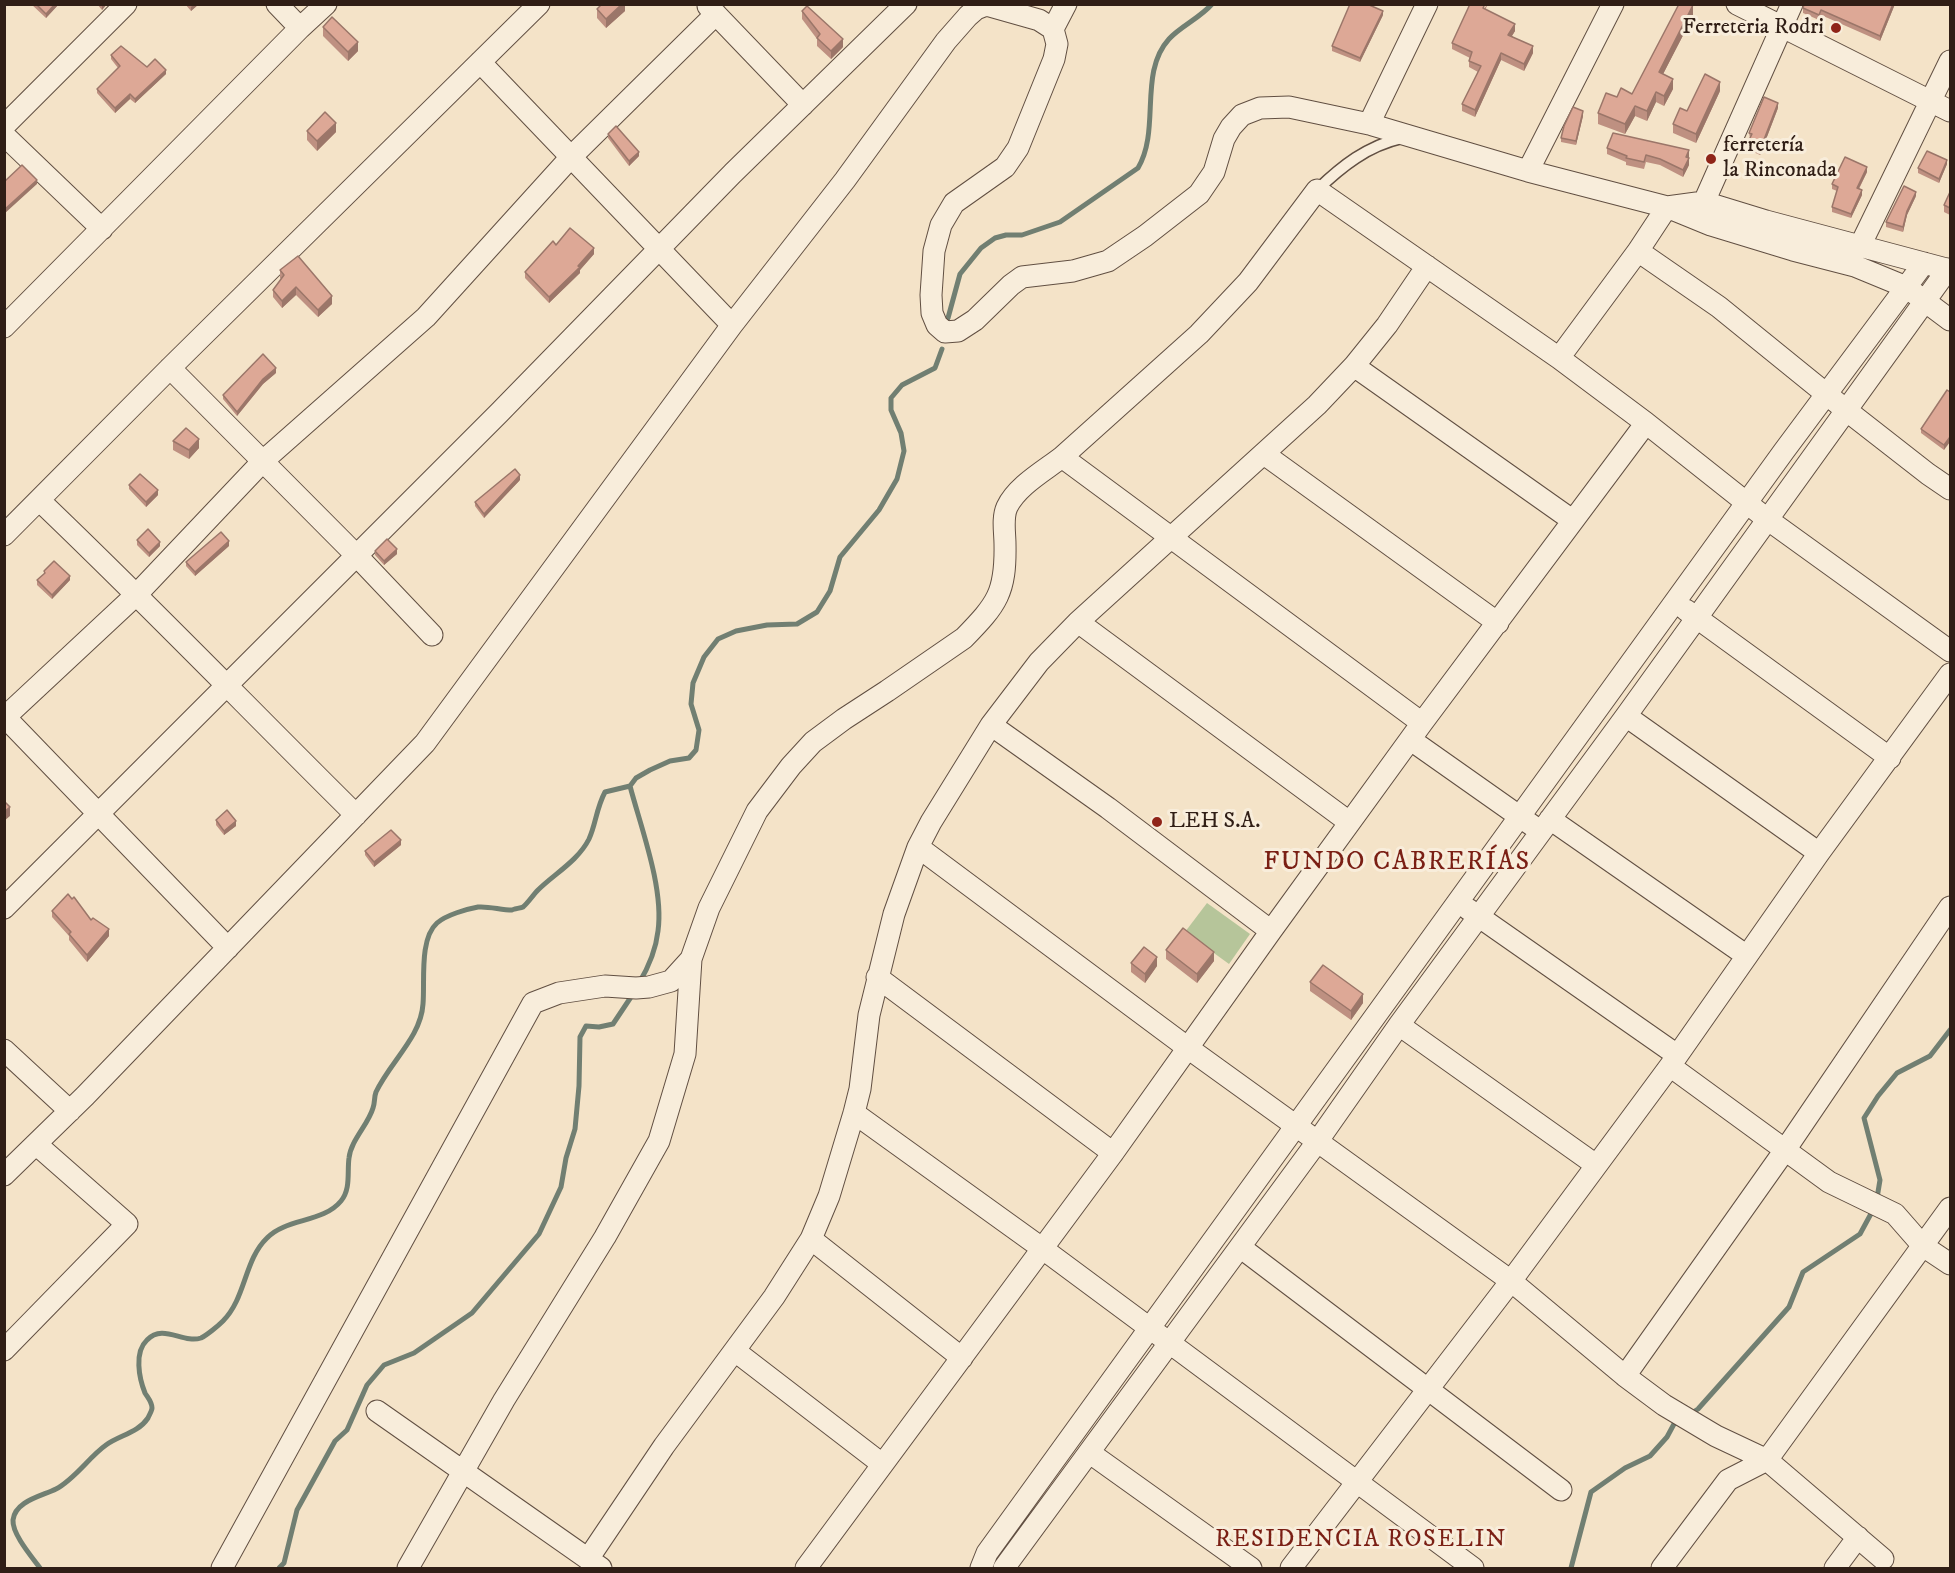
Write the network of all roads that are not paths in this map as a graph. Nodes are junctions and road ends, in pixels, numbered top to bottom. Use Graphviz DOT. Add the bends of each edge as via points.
graph roads {
  1 [pos="126,4"];
  2 [pos="277,4"];
  3 [pos="326,4"];
  4 [pos="539,4"];
  5 [pos="906,4"];
  6 [pos="1066,4"];
  7 [pos="1427,4"];
  8 [pos="1613,4"];
  9 [pos="1737,4"];
  10 [pos="1792,4"];
  11 [pos="711,9"];
  12 [pos="1781,26"];
  13 [pos="300,27"];
  14 [pos="1053,29"];
  15 [pos="1950,61"];
  16 [pos="480,62"];
  17 [pos="1930,101"];
  18 [pos="803,105"];
  19 [pos="1950,111"];
  20 [pos="1369,124"];
  21 [pos="4,126"];
  22 [pos="4,135"];
  23 [pos="1410,136"];
  24 [pos="571,157"];
  25 [pos="1528,171"];
  26 [pos="1317,190"];
  27 [pos="1704,202"];
  28 [pos="1667,207"];
  29 [pos="102,229"];
  30 [pos="1860,246"];
  31 [pos="659,249"];
  32 [pos="1638,251"];
  33 [pos="1924,263"];
  34 [pos="1427,267"];
  35 [pos="1949,270"];
  36 [pos="1906,287"];
  37 [pos="1925,301"];
  38 [pos="1950,320"];
  39 [pos="732,325"];
  40 [pos="4,327"];
  41 [pos="1559,358"];
  42 [pos="1354,366"];
  43 [pos="170,368"];
  44 [pos="1828,394"];
  45 [pos="1846,410"];
  46 [pos="1646,423"];
  47 [pos="1264,454"];
  48 [pos="1062,457"];
  49 [pos="263,461"];
  50 [pos="1950,489"];
  51 [pos="39,500"];
  52 [pos="1747,503"];
  53 [pos="1767,519"];
  54 [pos="1572,520"];
  55 [pos="4,535"];
  56 [pos="1172,537"];
  57 [pos="357,556"];
  58 [pos="137,594"];
  59 [pos="1676,603"];
  60 [pos="1696,618"];
  61 [pos="1078,622"];
  62 [pos="1498,623"];
  63 [pos="432,635"];
  64 [pos="1950,651"];
  65 [pos="1950,674"];
  66 [pos="227,687"];
  67 [pos="1626,716"];
  68 [pos="5,717"];
  69 [pos="991,725"];
  70 [pos="1416,731"];
  71 [pos="1890,758"];
  72 [pos="100,813"];
  73 [pos="356,815"];
  74 [pos="1521,817"];
  75 [pos="1349,822"];
  76 [pos="1545,825"];
  77 [pos="918,847"];
  78 [pos="1819,853"];
  79 [pos="1458,902"];
  80 [pos="1950,907"];
  81 [pos="4,908"];
  82 [pos="1479,916"];
  83 [pos="1271,931"];
  84 [pos="228,948"];
  85 [pos="1747,956"];
  86 [pos="691,959"];
  87 [pos="877,977"];
  88 [pos="1399,1025"];
  89 [pos="1188,1048"];
  90 [pos="4,1050"];
  91 [pos="1673,1060"];
  92 [pos="70,1111"];
  93 [pos="854,1113"];
  94 [pos="1295,1126"];
  95 [pos="1317,1142"];
  96 [pos="36,1143"];
  97 [pos="1785,1150"];
  98 [pos="1113,1154"];
  99 [pos="1596,1165"];
  100 [pos="4,1175"];
  101 [pos="1950,1208"];
  102 [pos="811,1239"];
  103 [pos="1923,1246"];
  104 [pos="1240,1247"];
  105 [pos="1042,1249"];
  106 [pos="1950,1264"];
  107 [pos="1511,1281"];
  108 [pos="1149,1328"];
  109 [pos="1169,1343"];
  110 [pos="4,1350"];
  111 [pos="735,1351"];
  112 [pos="962,1358"];
  113 [pos="1625,1376"];
  114 [pos="1428,1389"];
  115 [pos="377,1412"];
  116 [pos="1090,1453"];
  117 [pos="1767,1460"];
  118 [pos="882,1464"];
  119 [pos="463,1472"];
  120 [pos="1357,1482"];
  121 [pos="1561,1490"];
  122 [pos="1858,1537"];
  123 [pos="1883,1559"];
  124 [pos="594,1564"];
  125 [pos="1012,1566"];
  126 [pos="222,1569"];
  127 [pos="408,1569"];
  128 [pos="806,1569"];
  129 [pos="981,1569"];
  130 [pos="1251,1569"];
  131 [pos="1291,1569"];
  132 [pos="1473,1569"];
  133 [pos="1662,1569"];
  134 [pos="1834,1569"];
  1 -- 21 [label="street"];
  2 -- 13 [label="street"];
  3 -- 13 [label="street"];
  4 -- 16 [label="street"];
  5 -- 18 [label="street"];
  6 -- 14 [label="street"];
  7 -- 20 [label="street"];
  8 -- 25 [label="street"];
  9 -- 12 [label="street"];
  10 -- 12 [label="street"];
  11 -- 18 [label="street"];
  11 -- 24 [label="street"];
  12 -- 17 [label="street"];
  12 -- 27 [label="street"];
  13 -- 29 [label="street"];
  14 -- 20 [label="street" via="1057,44 1054,59 1018,148 1005,167 954,203 941,225 934,250 931,295 932,313 945,332 958,331 975,320 1022,277 1073,271 1108,261 1145,236 1199,194 1214,172 1224,138 1242,115 1260,108 1289,107"];
  14 -- 39 [label="street" via="1039,20 986,5 968,16"];
  15 -- 17 [label="street"];
  16 -- 24 [label="street"];
  16 -- 43 [label="street"];
  17 -- 19 [label="street"];
  17 -- 30 [label="street"];
  18 -- 31 [label="street"];
  20 -- 23 [label="street"];
  22 -- 29 [label="street"];
  23 -- 25 [label="street"];
  23 -- 26 [label="lane" via="1362,154"];
  24 -- 31 [label="street"];
  24 -- 49 [label="street" via="426,317"];
  25 -- 28 [label="street"];
  26 -- 34 [label="street"];
  26 -- 48 [label="street" via="1248,282 1199,334"];
  27 -- 28 [label="street"];
  27 -- 30 [label="street"];
  28 -- 32 [label="street"];
  28 -- 36 [label="street" via="1711,225 1855,266"];
  29 -- 40 [label="street"];
  30 -- 33 [label="street"];
  31 -- 39 [label="street"];
  31 -- 57 [label="street"];
  32 -- 41 [label="street"];
  32 -- 44 [label="street" via="1719,307"];
  33 -- 35 [label="street"];
  33 -- 36 [label="street"];
  34 -- 41 [label="street"];
  34 -- 42 [label="street"];
  35 -- 37 [label="street"];
  36 -- 37 [label="street"];
  36 -- 44 [label="street"];
  37 -- 38 [label="street"];
  37 -- 45 [label="street"];
  39 -- 73 [label="street" via="425,743"];
  41 -- 46 [label="street"];
  42 -- 47 [label="street"];
  42 -- 54 [label="street"];
  43 -- 49 [label="street"];
  43 -- 51 [label="street"];
  44 -- 45 [label="street"];
  44 -- 52 [label="street"];
  45 -- 50 [label="street"];
  45 -- 53 [label="street"];
  46 -- 52 [label="street"];
  46 -- 54 [label="street"];
  47 -- 56 [label="street"];
  47 -- 62 [label="street"];
  48 -- 56 [label="street"];
  48 -- 86 [label="street" via="1025,486 1006,510 1006,572 1002,590 982,619 964,638 813,742 770,791 727,868"];
  49 -- 57 [label="street"];
  49 -- 58 [label="street"];
  51 -- 55 [label="street"];
  51 -- 58 [label="street"];
  52 -- 53 [label="street"];
  52 -- 59 [label="street"];
  53 -- 60 [label="street"];
  53 -- 64 [label="street"];
  54 -- 62 [label="street"];
  56 -- 61 [label="street"];
  56 -- 70 [label="street"];
  57 -- 63 [label="street"];
  57 -- 66 [label="street"];
  58 -- 66 [label="street"];
  58 -- 68 [label="street"];
  59 -- 60 [label="street"];
  59 -- 74 [label="street"];
  60 -- 67 [label="street"];
  60 -- 71 [label="street"];
  61 -- 69 [label="street" via="1025,679"];
  61 -- 75 [label="street"];
  62 -- 70 [label="street"];
  65 -- 71 [label="street"];
  66 -- 72 [label="street"];
  66 -- 73 [label="street"];
  67 -- 76 [label="street"];
  67 -- 78 [label="street"];
  68 -- 72 [label="street"];
  69 -- 77 [label="street"];
  69 -- 83 [label="street"];
  70 -- 74 [label="street"];
  70 -- 75 [label="street"];
  71 -- 78 [label="street"];
  72 -- 81 [label="street"];
  72 -- 84 [label="street"];
  73 -- 84 [label="street"];
  74 -- 76 [label="street"];
  74 -- 79 [label="street"];
  75 -- 83 [label="street"];
  76 -- 82 [label="street"];
  76 -- 85 [label="street"];
  77 -- 87 [label="street"];
  77 -- 89 [label="street"];
  78 -- 85 [label="street"];
  79 -- 82 [label="street"];
  79 -- 94 [label="street"];
  80 -- 97 [label="street"];
  82 -- 88 [label="street"];
  82 -- 91 [label="street"];
  83 -- 89 [label="street"];
  84 -- 92 [label="street"];
  85 -- 91 [label="street"];
  86 -- 119 [label="street" via="685,1054 659,1141"];
  86 -- 126 [label="street" via="671,981 662,985 605,986 559,993 533,1003"];
  87 -- 93 [label="street"];
  87 -- 98 [label="street"];
  88 -- 95 [label="street"];
  88 -- 99 [label="street"];
  89 -- 94 [label="street"];
  89 -- 98 [label="street"];
  90 -- 92 [label="street"];
  91 -- 97 [label="street"];
  91 -- 99 [label="street"];
  92 -- 96 [label="street"];
  93 -- 102 [label="street" via="829,1196"];
  93 -- 105 [label="street"];
  94 -- 95 [label="street"];
  94 -- 108 [label="street"];
  95 -- 104 [label="street"];
  95 -- 107 [label="street"];
  96 -- 100 [label="street"];
  96 -- 110 [label="street" via="127,1224"];
  97 -- 103 [label="street" via="1829,1182 1895,1214"];
  97 -- 113 [label="street"];
  98 -- 105 [label="street"];
  99 -- 107 [label="street"];
  101 -- 103 [label="street"];
  102 -- 111 [label="street"];
  102 -- 112 [label="street"];
  103 -- 106 [label="street"];
  103 -- 117 [label="street"];
  104 -- 109 [label="street"];
  104 -- 114 [label="street"];
  105 -- 108 [label="street"];
  105 -- 112 [label="street"];
  107 -- 113 [label="street"];
  107 -- 114 [label="street"];
  108 -- 109 [label="street"];
  108 -- 129 [label="street" via="987,1553"];
  109 -- 116 [label="street"];
  109 -- 120 [label="street"];
  111 -- 118 [label="street"];
  111 -- 124 [label="street" via="664,1446"];
  112 -- 118 [label="street"];
  113 -- 117 [label="street" via="1716,1436"];
  114 -- 120 [label="street"];
  114 -- 121 [label="street"];
  115 -- 119 [label="street"];
  116 -- 125 [label="street"];
  116 -- 130 [label="street"];
  117 -- 122 [label="street"];
  117 -- 133 [label="street" via="1728,1480"];
  118 -- 128 [label="street"];
  119 -- 124 [label="street"];
  119 -- 127 [label="street"];
  120 -- 131 [label="street"];
  120 -- 132 [label="street"];
  122 -- 123 [label="street"];
  122 -- 134 [label="street"];
}
